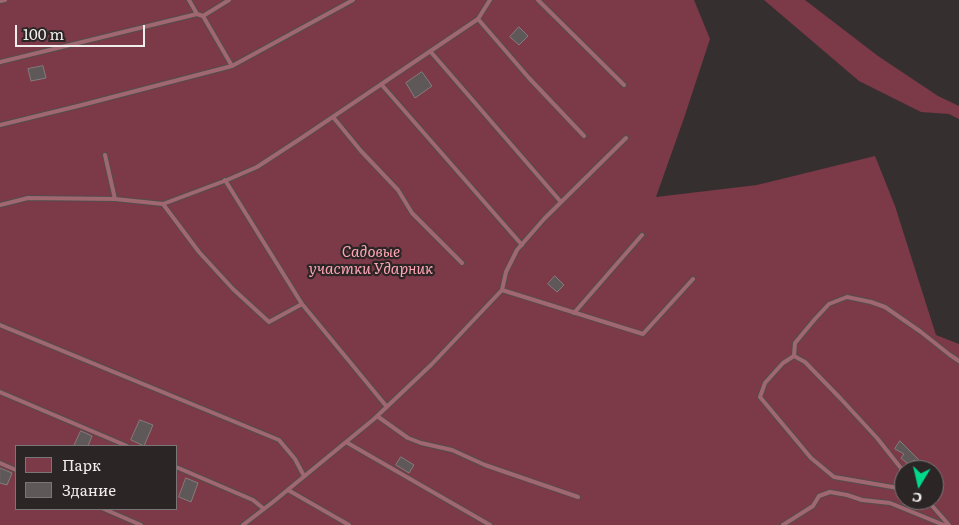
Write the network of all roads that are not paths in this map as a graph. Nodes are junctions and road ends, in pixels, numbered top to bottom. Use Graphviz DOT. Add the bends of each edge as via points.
graph roads {
  1 [pos="5,0"];
  2 [pos="189,0"];
  3 [pos="228,0"];
  4 [pos="353,0"];
  5 [pos="490,0"];
  6 [pos="538,0"];
  7 [pos="0,1"];
  8 [pos="197,14"];
  9 [pos="203,16"];
  10 [pos="478,19"];
  11 [pos="430,51"];
  12 [pos="0,62"];
  13 [pos="232,66"];
  14 [pos="381,84"];
  15 [pos="624,85"];
  16 [pos="333,117"];
  17 [pos="0,125"];
  18 [pos="584,136"];
  19 [pos="626,138"];
  20 [pos="105,156"];
  21 [pos="225,180"];
  22 [pos="114,199"];
  23 [pos="561,202"];
  24 [pos="163,204"];
  25 [pos="0,205"];
  26 [pos="642,235"];
  27 [pos="522,245"];
  28 [pos="462,263"];
  29 [pos="693,279"];
  30 [pos="502,290"];
  31 [pos="302,304"];
  32 [pos="574,313"];
  33 [pos="0,324"];
  34 [pos="794,356"];
  35 [pos="959,361"];
  36 [pos="0,392"];
  37 [pos="387,407"];
  38 [pos="377,416"];
  39 [pos="346,442"];
  40 [pos="125,445"];
  41 [pos="894,460"];
  42 [pos="0,463"];
  43 [pos="178,468"];
  44 [pos="15,470"];
  45 [pos="304,476"];
  46 [pos="894,487"];
  47 [pos="288,490"];
  48 [pos="578,497"];
  49 [pos="264,509"];
  50 [pos="106,510"];
  51 [pos="936,510"];
  52 [pos="141,525"];
  53 [pos="243,525"];
  54 [pos="348,525"];
  55 [pos="490,525"];
  56 [pos="784,525"];
  57 [pos="944,525"];
  58 [pos="949,525"];
  1 -- 7 [label="lane"];
  2 -- 8 [label="lane"];
  3 -- 9 [label="lane"];
  4 -- 13 [label="lane"];
  5 -- 10 [label="lane"];
  6 -- 15 [label="lane"];
  8 -- 9 [label="lane"];
  8 -- 12 [label="lane"];
  9 -- 13 [label="lane"];
  10 -- 11 [label="lane"];
  10 -- 18 [label="lane" via="528,78"];
  11 -- 14 [label="lane"];
  11 -- 23 [label="lane"];
  13 -- 17 [label="lane"];
  14 -- 16 [label="lane"];
  14 -- 27 [label="lane"];
  16 -- 21 [label="lane" via="256,167"];
  16 -- 28 [label="lane" via="398,190 412,213"];
  19 -- 23 [label="lane"];
  20 -- 22 [label="lane"];
  21 -- 24 [label="lane"];
  21 -- 31 [label="lane"];
  22 -- 24 [label="lane"];
  22 -- 25 [label="lane" via="28,198"];
  23 -- 27 [label="lane"];
  24 -- 31 [label="lane" via="199,252 269,322"];
  26 -- 32 [label="lane"];
  27 -- 30 [label="lane" via="506,272"];
  29 -- 32 [label="lane" via="643,334"];
  30 -- 32 [label="lane"];
  30 -- 37 [label="lane"];
  31 -- 37 [label="lane"];
  33 -- 45 [label="lane" via="279,440"];
  34 -- 35 [label="lane" via="796,343 815,319 829,304 846,297 885,307"];
  34 -- 41 [label="lane" via="805,362 841,399"];
  34 -- 46 [label="lane" via="765,383 760,397 810,458 834,477"];
  36 -- 40 [label="lane"];
  37 -- 38 [label="lane"];
  38 -- 39 [label="lane"];
  38 -- 48 [label="lane" via="408,438 452,450 485,465"];
  39 -- 45 [label="lane"];
  39 -- 55 [label="lane"];
  42 -- 44 [label="lane"];
  43 -- 49 [label="lane" via="253,500"];
  45 -- 47 [label="lane"];
  47 -- 49 [label="lane"];
  47 -- 54 [label="lane"];
  49 -- 53 [label="lane"];
  50 -- 52 [label="lane"];
  51 -- 58 [label="lane"];
  56 -- 57 [label="lane" via="812,506 820,496 830,492 890,503"];
}
